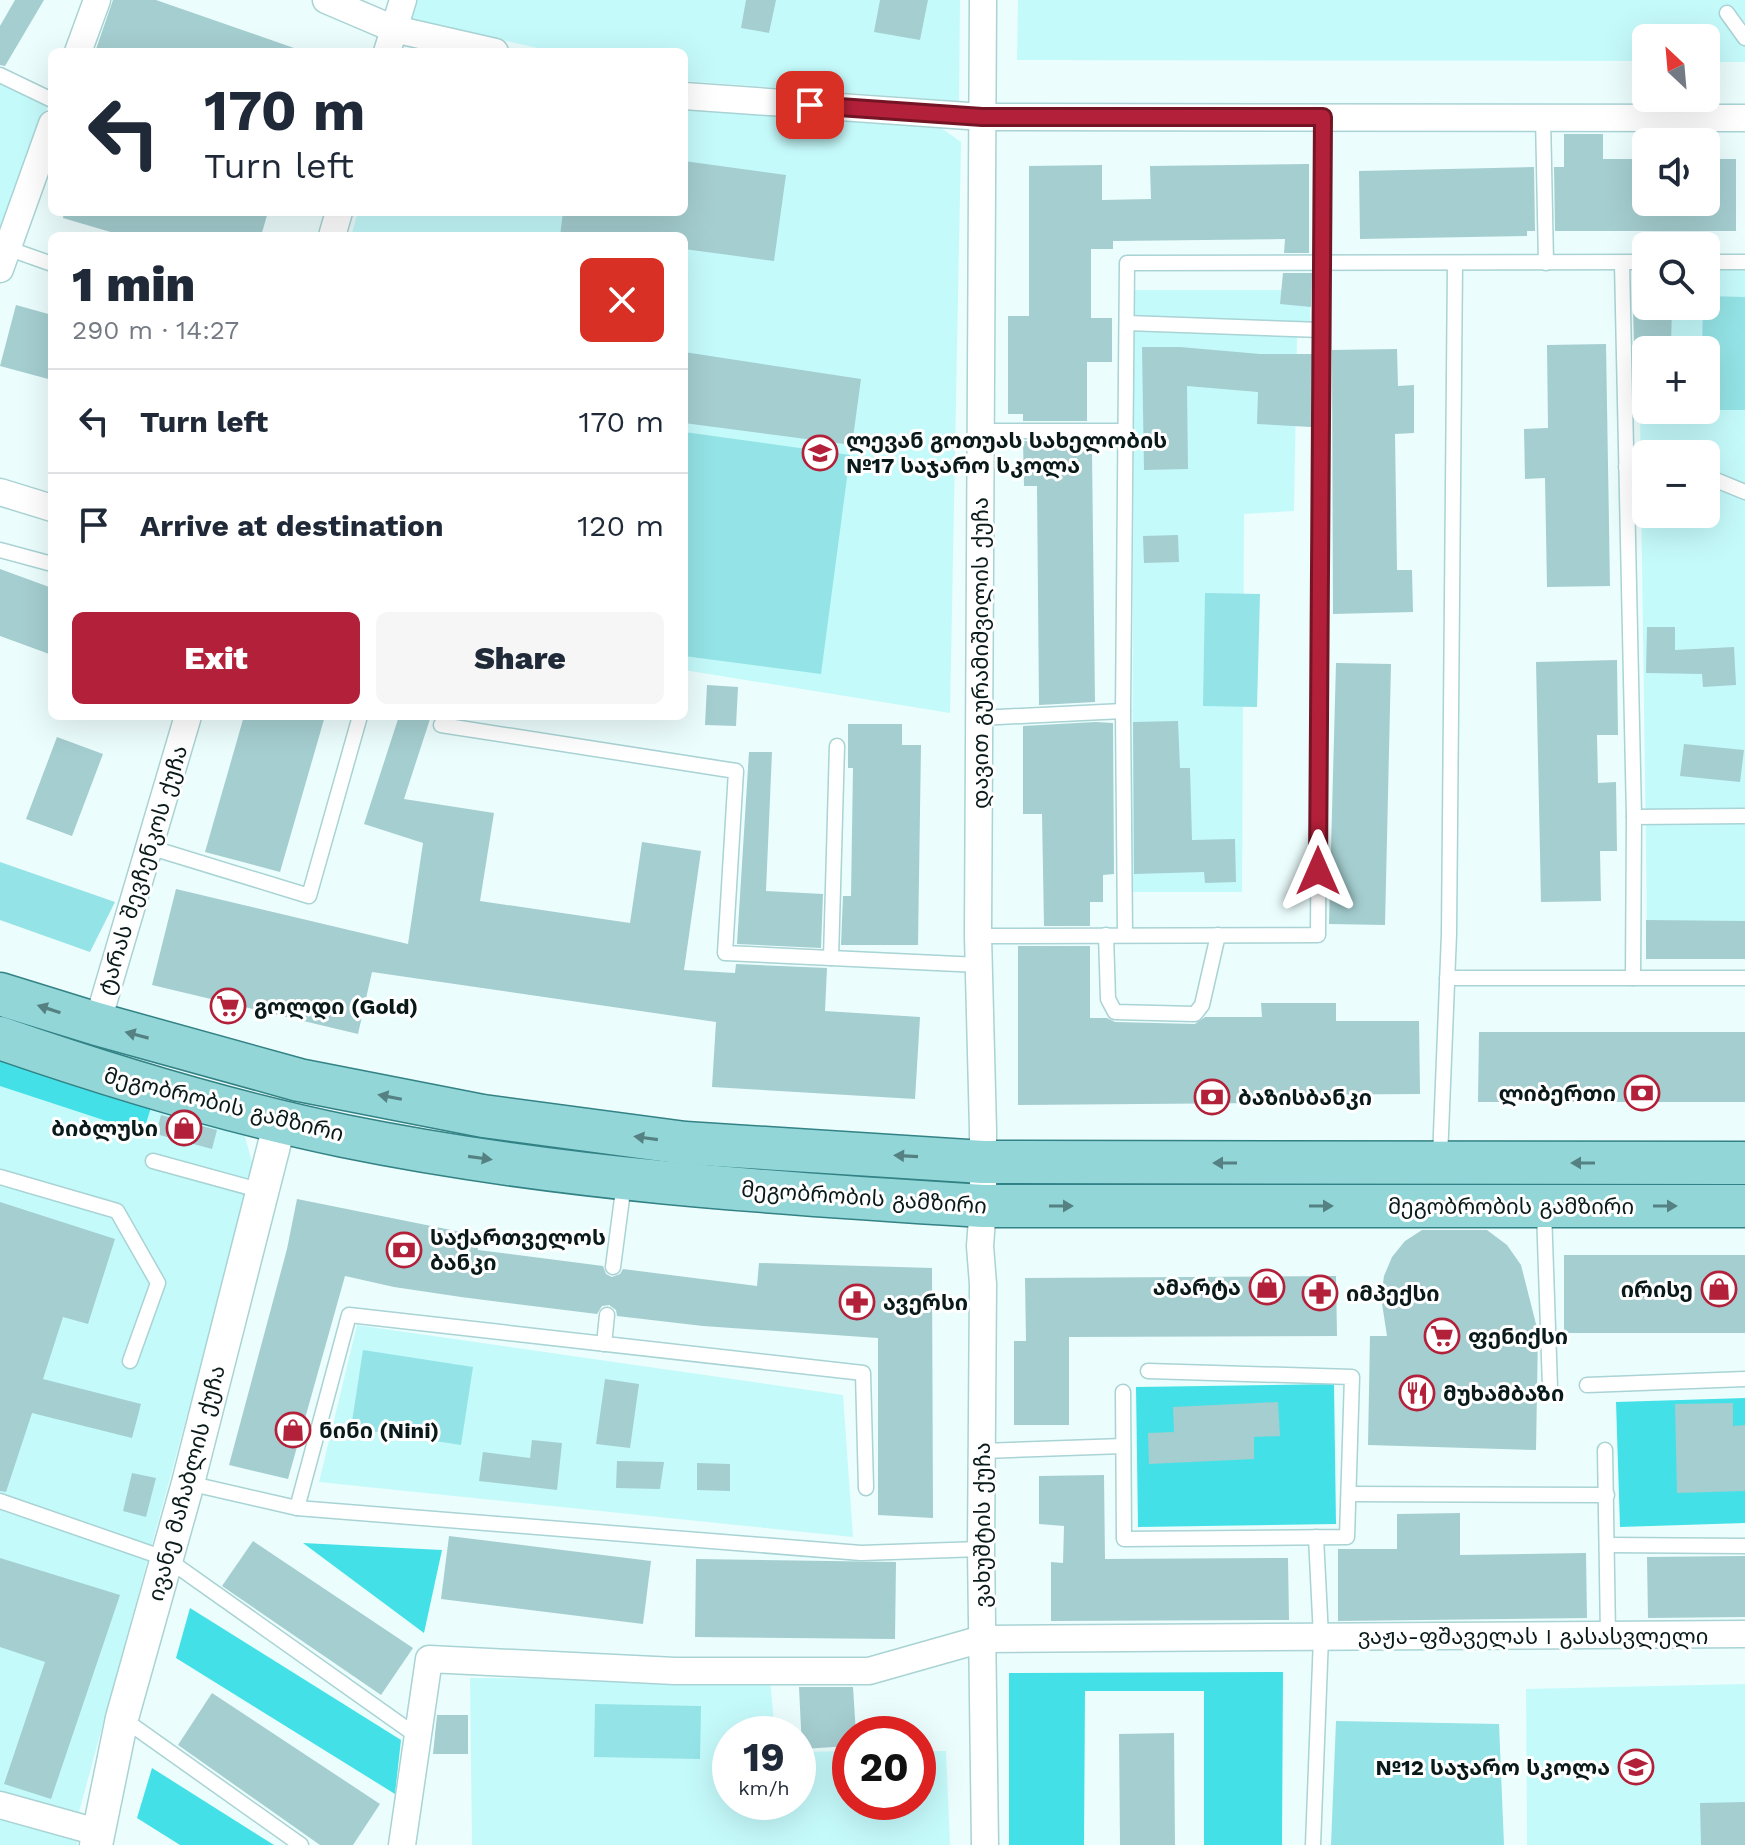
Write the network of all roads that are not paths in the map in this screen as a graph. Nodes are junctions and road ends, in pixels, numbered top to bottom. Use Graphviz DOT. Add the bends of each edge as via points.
graph roads {
  1 [pos="97,0"];
  2 [pos="326,0"];
  3 [pos="403,0"];
  4 [pos="983,0"];
  5 [pos="1727,13"];
  6 [pos="1745,38"];
  7 [pos="391,40"];
  8 [pos="79,48"];
  9 [pos="460,48"];
  10 [pos="0,75"];
  11 [pos="688,96"];
  12 [pos="48,98"];
  13 [pos="1543,116"];
  14 [pos="982,117"];
  15 [pos="1323,117"];
  16 [pos="1745,118"];
  17 [pos="48,134"];
  18 [pos="2,254"];
  19 [pos="1720,262"];
  20 [pos="1745,262"];
  21 [pos="48,263"];
  22 [pos="1323,263"];
  23 [pos="1455,263"];
  24 [pos="1546,263"];
  25 [pos="1622,263"];
  26 [pos="1632,263"];
  27 [pos="1127,323"];
  28 [pos="1322,330"];
  29 [pos="981,431"];
  30 [pos="1126,431"];
  31 [pos="1626,467"];
  32 [pos="1632,467"];
  33 [pos="1720,482"];
  34 [pos="0,492"];
  35 [pos="1745,492"];
  36 [pos="48,507"];
  37 [pos="0,550"];
  38 [pos="48,563"];
  39 [pos="1123,711"];
  40 [pos="979,718"];
  41 [pos="187,720"];
  42 [pos="359,720"];
  43 [pos="441,725"];
  44 [pos="837,746"];
  45 [pos="1745,816"];
  46 [pos="1634,817"];
  47 [pos="149,847"];
  48 [pos="1106,935"];
  49 [pos="1125,935"];
  50 [pos="1218,935"];
  51 [pos="978,936"];
  52 [pos="831,958"];
  53 [pos="979,965"];
  54 [pos="1447,978"];
  55 [pos="1633,978"];
  56 [pos="1745,978"];
  57 [pos="0,994"];
  58 [pos="97,1024"];
  59 [pos="0,1038"];
  60 [pos="280,1122"];
  61 [pos="153,1161"];
  62 [pos="983,1162"];
  63 [pos="1439,1163"];
  64 [pos="1745,1163"];
  65 [pos="0,1177"];
  66 [pos="624,1178"];
  67 [pos="262,1191"];
  68 [pos="983,1206"];
  69 [pos="1544,1206"];
  70 [pos="1745,1206"];
  71 [pos="613,1267"];
  72 [pos="607,1315"];
  73 [pos="604,1344"];
  74 [pos="130,1361"];
  75 [pos="1148,1371"];
  76 [pos="1745,1379"];
  77 [pos="1587,1385"];
  78 [pos="1550,1387"];
  79 [pos="1123,1392"];
  80 [pos="1123,1446"];
  81 [pos="1605,1450"];
  82 [pos="982,1451"];
  83 [pos="188,1483"];
  84 [pos="866,1488"];
  85 [pos="1349,1494"];
  86 [pos="1607,1495"];
  87 [pos="0,1501"];
  88 [pos="297,1508"];
  89 [pos="1316,1537"];
  90 [pos="1608,1545"];
  91 [pos="1745,1546"];
  92 [pos="981,1549"];
  93 [pos="167,1559"];
  94 [pos="1745,1634"];
  95 [pos="1608,1635"];
  96 [pos="1321,1637"];
  97 [pos="982,1639"];
  98 [pos="122,1718"];
  99 [pos="417,1736"];
  100 [pos="0,1805"];
  101 [pos="96,1839"];
  102 [pos="301,1845"];
  103 [pos="402,1845"];
  104 [pos="985,1845"];
  105 [pos="1313,1845"];
  1 -- 8 [label="street"];
  2 -- 7 [label="street"];
  3 -- 7 [label="street"];
  4 -- 14 [label="street, დავით გურამიშვილის ქუჩა"];
  5 -- 6 [label="lane"];
  7 -- 9 [label="street"];
  10 -- 12 [label="lane"];
  11 -- 14 [label="street"];
  13 -- 15 [label="street"];
  13 -- 16 [label="street"];
  13 -- 24 [label="lane"];
  14 -- 15 [label="street"];
  14 -- 29 [label="street, დავით გურამიშვილის ქუჩა"];
  15 -- 22 [label="lane"];
  17 -- 18 [label="street"];
  18 -- 21 [label="lane"];
  19 -- 20 [label="lane"];
  22 -- 23 [label="lane"];
  22 -- 27 [label="lane" via="1127,263"];
  22 -- 28 [label="lane"];
  23 -- 24 [label="lane"];
  23 -- 54 [label="lane"];
  24 -- 25 [label="lane"];
  25 -- 26 [label="lane"];
  25 -- 31 [label="lane"];
  27 -- 28 [label="lane"];
  27 -- 30 [label="lane"];
  28 -- 50 [label="lane" via="1318,935"];
  29 -- 30 [label="lane"];
  29 -- 40 [label="street, დავით გურამიშვილის ქუჩა"];
  30 -- 39 [label="lane"];
  31 -- 32 [label="lane"];
  31 -- 46 [label="lane"];
  33 -- 35 [label="lane"];
  34 -- 36 [label="street"];
  37 -- 38 [label="lane"];
  39 -- 40 [label="lane"];
  39 -- 49 [label="lane"];
  40 -- 51 [label="street, დავით გურამიშვილის ქუჩა"];
  41 -- 47 [label="street, ტარას შევჩენკოს ქუჩა"];
  42 -- 47 [label="lane" via="309,896"];
  43 -- 52 [label="lane" via="736,771 725,953"];
  44 -- 52 [label="lane"];
  45 -- 46 [label="lane"];
  46 -- 55 [label="lane"];
  47 -- 58 [label="street, ტარას შევჩენკოს ქუჩა"];
  48 -- 49 [label="lane"];
  48 -- 50 [label="lane" via="1108,999 1115,1012 1195,1014 1202,1005"];
  48 -- 51 [label="lane"];
  49 -- 50 [label="lane"];
  51 -- 53 [label="street, დავით გურამიშვილის ქუჩა"];
  52 -- 53 [label="lane"];
  53 -- 62 [label="street, დავით გურამიშვილის ქუჩა"];
  54 -- 55 [label="lane"];
  54 -- 63 [label="lane"];
  55 -- 56 [label="lane"];
  58 -- 57 [label="main road, მეგობრობის გამზირი, one-way"];
  62 -- 58 [label="main road, მეგობრობის გამზირი, one-way" via="685,1143 483,1116 299,1080"];
  59 -- 60 [label="main road, მეგობრობის გამზირი"];
  60 -- 66 [label="main road, მეგობრობის გამზირი, one-way" via="434,1152"];
  60 -- 67 [label="street, ივანე მაჩაბლის ქუჩა"];
  61 -- 67 [label="lane"];
  63 -- 62 [label="main road, მეგობრობის გამზირი, one-way"];
  62 -- 68 [label="street, ვახუშტის ქუჩა"];
  64 -- 63 [label="main road, მეგობრობის გამზირი, one-way"];
  65 -- 74 [label="lane" via="117,1211 158,1283"];
  66 -- 68 [label="main road, მეგობრობის გამზირი"];
  66 -- 71 [label="lane"];
  67 -- 83 [label="street, ივანე მაჩაბლის ქუჩა"];
  68 -- 69 [label="main road, მეგობრობის გამზირი, one-way"];
  68 -- 82 [label="street, ვახუშტის ქუჩა"];
  69 -- 70 [label="main road, მეგობრობის გამზირი, one-way"];
  69 -- 78 [label="lane"];
  72 -- 73 [label="lane"];
  73 -- 84 [label="lane" via="863,1373"];
  73 -- 88 [label="lane" via="349,1315"];
  75 -- 85 [label="lane" via="1352,1377"];
  76 -- 77 [label="lane"];
  79 -- 80 [label="lane"];
  80 -- 82 [label="lane"];
  80 -- 89 [label="lane" via="1124,1539"];
  81 -- 86 [label="lane"];
  82 -- 92 [label="street, ვახუშტის ქუჩა"];
  83 -- 88 [label="lane"];
  83 -- 93 [label="street, ივანე მაჩაბლის ქუჩა"];
  85 -- 86 [label="lane"];
  85 -- 89 [label="lane" via="1347,1537"];
  86 -- 90 [label="lane"];
  87 -- 93 [label="lane"];
  88 -- 92 [label="lane" via="861,1553"];
  89 -- 96 [label="lane"];
  90 -- 91 [label="lane"];
  90 -- 95 [label="lane"];
  92 -- 97 [label="street, ვახუშტის ქუჩა"];
  93 -- 98 [label="street, ივანე მაჩაბლის ქუჩა"];
  93 -- 99 [label="lane"];
  94 -- 95 [label="street, ვაჟა-ფშაველას I გასასვლელი"];
  95 -- 96 [label="street, ვაჟა-ფშაველას I გასასვლელი"];
  96 -- 97 [label="street, ვაჟა-ფშაველას I გასასვლელი"];
  96 -- 105 [label="lane"];
  97 -- 99 [label="street, ვაჟა-ფშაველას I გასასვლელი" via="869,1671 675,1671 429,1659"];
  97 -- 104 [label="street, ვახუშტის ქუჩა"];
  98 -- 101 [label="street, ივანე მაჩაბლის ქუჩა"];
  98 -- 102 [label="lane"];
  99 -- 103 [label="street"];
  100 -- 101 [label="street"];
}
